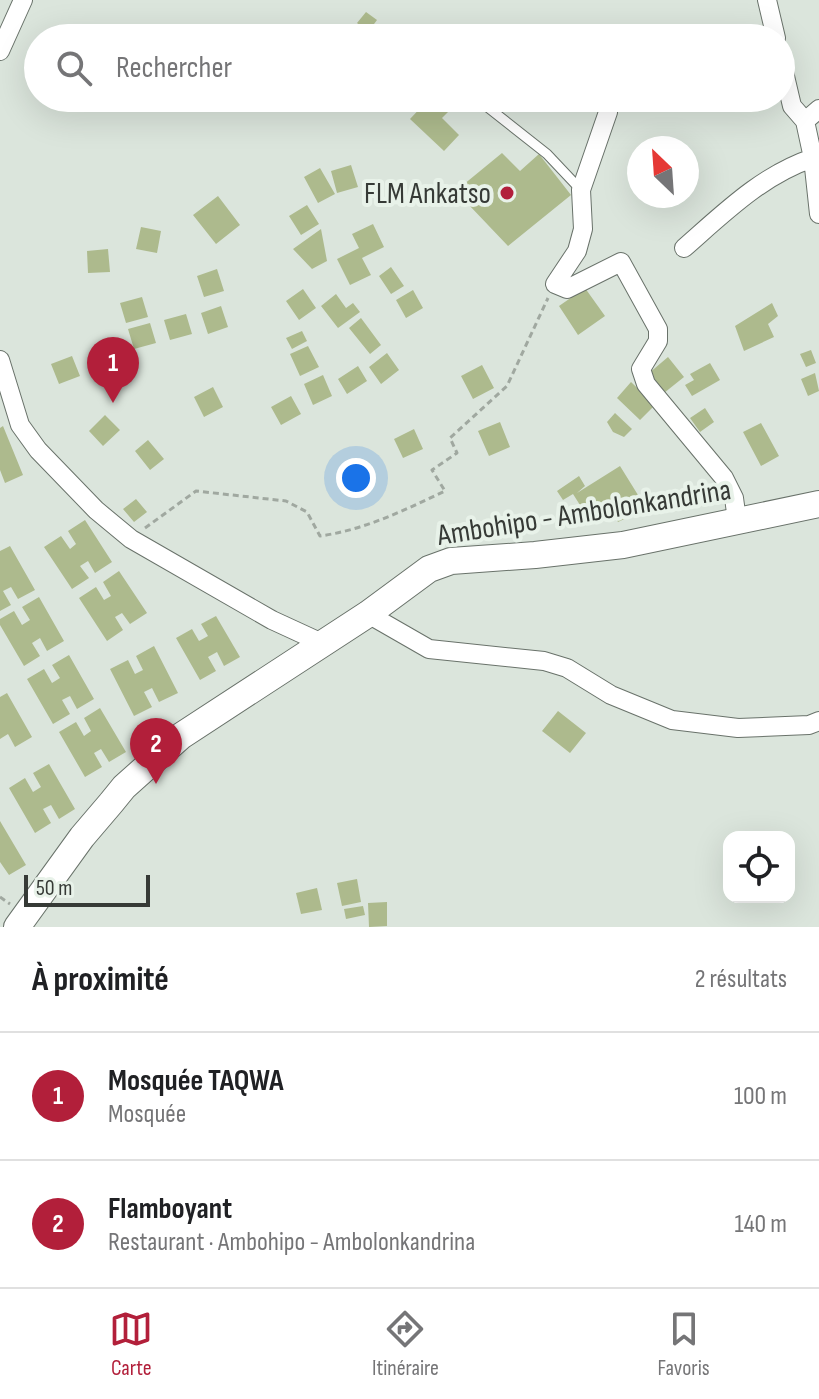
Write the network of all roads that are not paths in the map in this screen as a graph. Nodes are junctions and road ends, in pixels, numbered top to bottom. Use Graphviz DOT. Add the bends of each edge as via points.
graph roads {
  1 [pos="23,0"];
  2 [pos="767,0"];
  3 [pos="773,24"];
  4 [pos="0,51"];
  5 [pos="494,112"];
  6 [pos="608,112"];
  7 [pos="812,115"];
  8 [pos="813,158"];
  9 [pos="581,190"];
  10 [pos="819,214"];
  11 [pos="684,248"];
  12 [pos="0,360"];
  13 [pos="819,504"];
  14 [pos="737,520"];
  15 [pos="368,614"];
  16 [pos="322,643"];
  17 [pos="819,721"];
  18 [pos="17,927"];
  1 -- 4 [label="street"];
  2 -- 3 [label="street"];
  5 -- 9 [label="lane" via="547,154"];
  6 -- 9 [label="street"];
  7 -- 8 [label="street"];
  8 -- 10 [label="street"];
  8 -- 11 [label="street" via="757,185"];
  9 -- 14 [label="street" via="583,229 577,251 555,284 567,289 621,262 658,329 658,341 641,369 646,384 724,478"];
  12 -- 16 [label="street" via="20,425 96,510 131,539"];
  13 -- 14 [label="street, Ambohipo - Ambolonkandrina"];
  14 -- 15 [label="street, Ambohipo - Ambolonkandrina" via="623,545 451,561 429,569"];
  15 -- 16 [label="street, Ambohipo - Ambolonkandrina"];
  15 -- 17 [label="street" via="429,649 567,668 611,695 672,720 738,728"];
  16 -- 18 [label="street, Ambohipo - Ambolonkandrina" via="181,736 124,787"];
}
